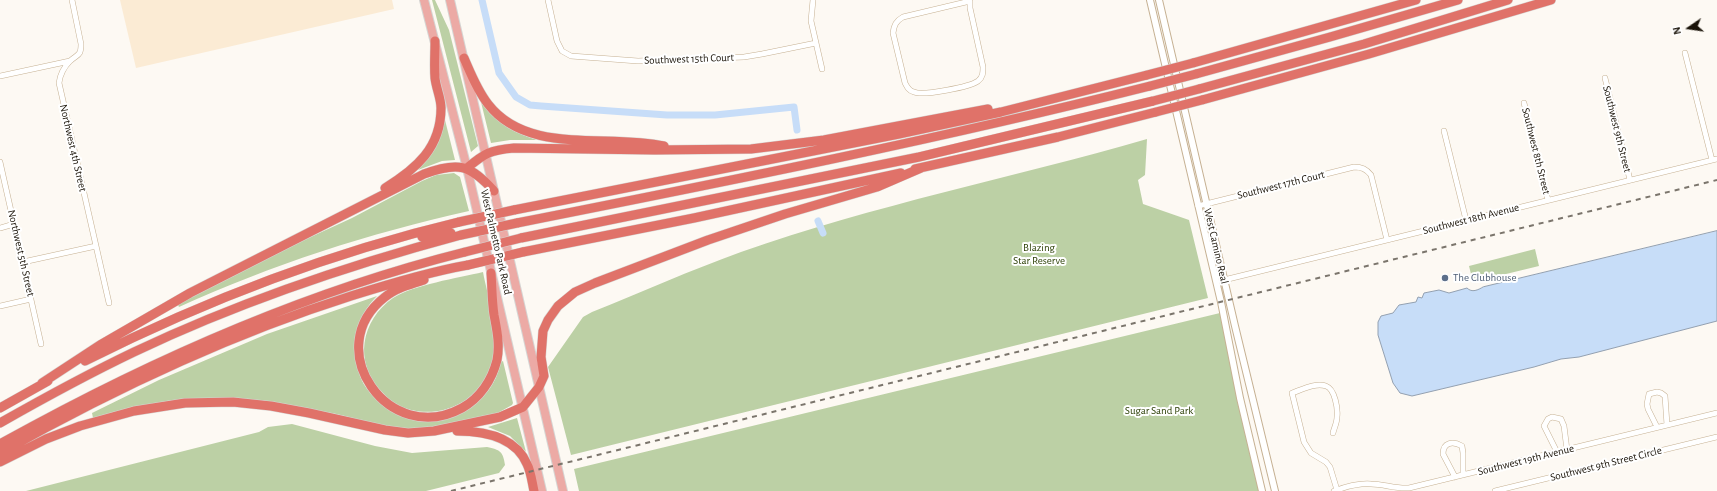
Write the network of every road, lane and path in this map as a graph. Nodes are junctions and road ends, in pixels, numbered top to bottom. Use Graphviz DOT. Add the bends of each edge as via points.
graph roads {
  1 [pos="72,0"];
  2 [pos="424,0"];
  3 [pos="450,0"];
  4 [pos="548,0"];
  5 [pos="813,0"];
  6 [pos="970,0"];
  7 [pos="1150,0"];
  8 [pos="1159,0"];
  9 [pos="1416,0"];
  10 [pos="1458,0"];
  11 [pos="1508,0"];
  12 [pos="1551,0"];
  13 [pos="434,41"];
  14 [pos="816,43"];
  15 [pos="1686,53"];
  16 [pos="464,58"];
  17 [pos="70,61"];
  18 [pos="822,69"];
  19 [pos="0,76"];
  20 [pos="1604,78"];
  21 [pos="1035,102"];
  22 [pos="1524,103"];
  23 [pos="1444,131"];
  24 [pos="685,150"];
  25 [pos="485,154"];
  26 [pos="1714,159"];
  27 [pos="0,162"];
  28 [pos="467,168"];
  29 [pos="921,168"];
  30 [pos="1630,180"];
  31 [pos="494,191"];
  32 [pos="1548,200"];
  33 [pos="1206,204"];
  34 [pos="1198,206"];
  35 [pos="1466,220"];
  36 [pos="14,224"];
  37 [pos="323,226"];
  38 [pos="0,228"];
  39 [pos="460,230"];
  40 [pos="1387,240"];
  41 [pos="96,246"];
  42 [pos="450,256"];
  43 [pos="23,262"];
  44 [pos="468,265"];
  45 [pos="491,273"];
  46 [pos="1224,280"];
  47 [pos="376,288"];
  48 [pos="31,299"];
  49 [pos="109,303"];
  50 [pos="0,306"];
  51 [pos="41,344"];
  52 [pos="42,384"];
  53 [pos="539,387"];
  54 [pos="522,407"];
  55 [pos="0,408"];
  56 [pos="1717,413"];
  57 [pos="0,423"];
  58 [pos="1667,425"];
  59 [pos="1657,427"];
  60 [pos="434,431"];
  61 [pos="1333,433"];
  62 [pos="1717,437"];
  63 [pos="0,444"];
  64 [pos="1567,450"];
  65 [pos="1557,452"];
  66 [pos="0,453"];
  67 [pos="0,462"];
  68 [pos="1463,475"];
  69 [pos="1455,477"];
  70 [pos="1335,490"];
  71 [pos="534,491"];
  72 [pos="542,491"];
  73 [pos="564,491"];
  74 [pos="1262,491"];
  75 [pos="1276,491"];
  76 [pos="1495,491"];
  1 -- 17 [label="street, Northwest 4th Street" via="81,50 78,56"];
  2 -- 13 [label="main road, West Palmetto Park Road"];
  3 -- 16 [label="main road, West Palmetto Park Road"];
  4 -- 14 [label="street, Southwest 15th Court" via="557,41 562,51 571,56 638,61 750,56"];
  5 -- 14 [label="street" via="811,21"];
  6 -- 6 [label="street" via="903,16 897,20 893,33 905,84 914,93 956,88 975,84 980,80 983,67"];
  7 -- 34 [label="street, West Camino Real"];
  8 -- 33 [label="street, West Camino Real"];
  9 -- 21 [label="highway, bridge" via="1193,63"];
  10 -- 39 [label="highway, bridge" via="1196,74 1004,122 517,223"];
  11 -- 42 [label="highway, bridge" via="1371,42 1153,101 912,159 520,238"];
  12 -- 29 [label="highway, bridge" via="1202,100 1058,137"];
  13 -- 28 [label="main road, West Palmetto Park Road"];
  13 -- 37 [label="highway" via="436,80 441,108 437,132 430,148 403,176"];
  14 -- 18 [label="street"];
  15 -- 26 [label="street"];
  16 -- 24 [label="highway" via="488,104 506,120 526,132 551,137 659,145"];
  16 -- 25 [label="main road, West Palmetto Park Road"];
  17 -- 19 [label="street"];
  17 -- 41 [label="street, Northwest 4th Street" via="60,77 60,94"];
  20 -- 30 [label="street, Southwest 9th Street"];
  21 -- 24 [label="highway" via="784,146"];
  21 -- 39 [label="highway, bridge" via="864,142 514,210"];
  22 -- 32 [label="street, Southwest 8th Street"];
  23 -- 35 [label="street"];
  24 -- 25 [label="highway" via="514,148 495,149"];
  25 -- 28 [label="highway"];
  25 -- 31 [label="main road, West Palmetto Park Road"];
  26 -- 30 [label="street, Southwest 18th Avenue"];
  27 -- 36 [label="street, Northwest 5th Street"];
  28 -- 31 [label="highway" via="479,175"];
  28 -- 37 [label="highway" via="445,168 424,174"];
  28 -- 45 [label="main road, West Palmetto Park Road"];
  29 -- 44 [label="highway, bridge"];
  29 -- 53 [label="highway" via="877,187 714,238 575,292 558,306 543,332 541,357 544,376"];
  30 -- 32 [label="street, Southwest 18th Avenue"];
  31 -- 53 [label="main road, West Palmetto Park Road"];
  32 -- 35 [label="street, Southwest 18th Avenue"];
  33 -- 34 [label="street, Southwest 17th Court"];
  33 -- 40 [label="street, Southwest 17th Court" via="1354,167 1364,169 1371,176"];
  33 -- 46 [label="street, West Camino Real"];
  34 -- 74 [label="street, West Camino Real"];
  35 -- 40 [label="street, Southwest 18th Avenue"];
  36 -- 38 [label="street"];
  36 -- 43 [label="street, Northwest 5th Street"];
  37 -- 52 [label="highway" via="190,294 100,345"];
  39 -- 52 [label="highway" via="383,242 294,271 207,304 124,341"];
  39 -- 57 [label="highway" via="285,289 220,314 112,362"];
  40 -- 46 [label="street, Southwest 18th Avenue"];
  41 -- 43 [label="street"];
  41 -- 49 [label="street, Northwest 4th Street"];
  42 -- 47 [label="highway"];
  42 -- 63 [label="highway" via="340,289 232,330 115,383"];
  43 -- 48 [label="street, Northwest 5th Street"];
  44 -- 45 [label="highway" via="395,291 379,302 366,320 360,340 361,366 373,391 394,409 419,417 445,415 465,406 483,389 493,372 499,344"];
  44 -- 47 [label="highway"];
  45 -- 54 [label="main road, West Palmetto Park Road"];
  46 -- 75 [label="street, West Camino Real"];
  47 -- 66 [label="highway" via="275,322 182,360"];
  48 -- 50 [label="street"];
  48 -- 51 [label="street, Northwest 5th Street"];
  52 -- 55 [label="highway"];
  53 -- 54 [label="highway"];
  53 -- 73 [label="main road, West Palmetto Park Road"];
  54 -- 60 [label="highway" via="492,420"];
  54 -- 72 [label="main road, West Palmetto Park Road"];
  56 -- 58 [label="street, Southwest 19th Avenue"];
  58 -- 59 [label="street, Southwest 19th Avenue"];
  58 -- 59 [label="street" via="1665,396 1652,392 1647,404"];
  59 -- 64 [label="street, Southwest 19th Avenue"];
  60 -- 67 [label="highway" via="396,432 303,411 252,404 185,404 134,411 80,426 46,439"];
  60 -- 71 [label="highway" via="493,434 507,441 525,460"];
  61 -- 70 [label="street" via="1337,417 1334,394 1327,386 1318,385 1292,393 1304,442 1311,453 1330,467"];
  62 -- 76 [label="street, Southwest 9th Street Circle"];
  64 -- 65 [label="street, Southwest 19th Avenue"];
  64 -- 65 [label="street" via="1564,426 1561,420 1552,417 1544,426"];
  65 -- 68 [label="street, Southwest 19th Avenue"];
  68 -- 69 [label="street, Southwest 19th Avenue"];
  68 -- 69 [label="street" via="1462,446 1450,442 1443,450 1443,454"];
  69 -- 70 [label="street, Southwest 19th Avenue" via="1408,488 1396,489 1371,484"];
}
